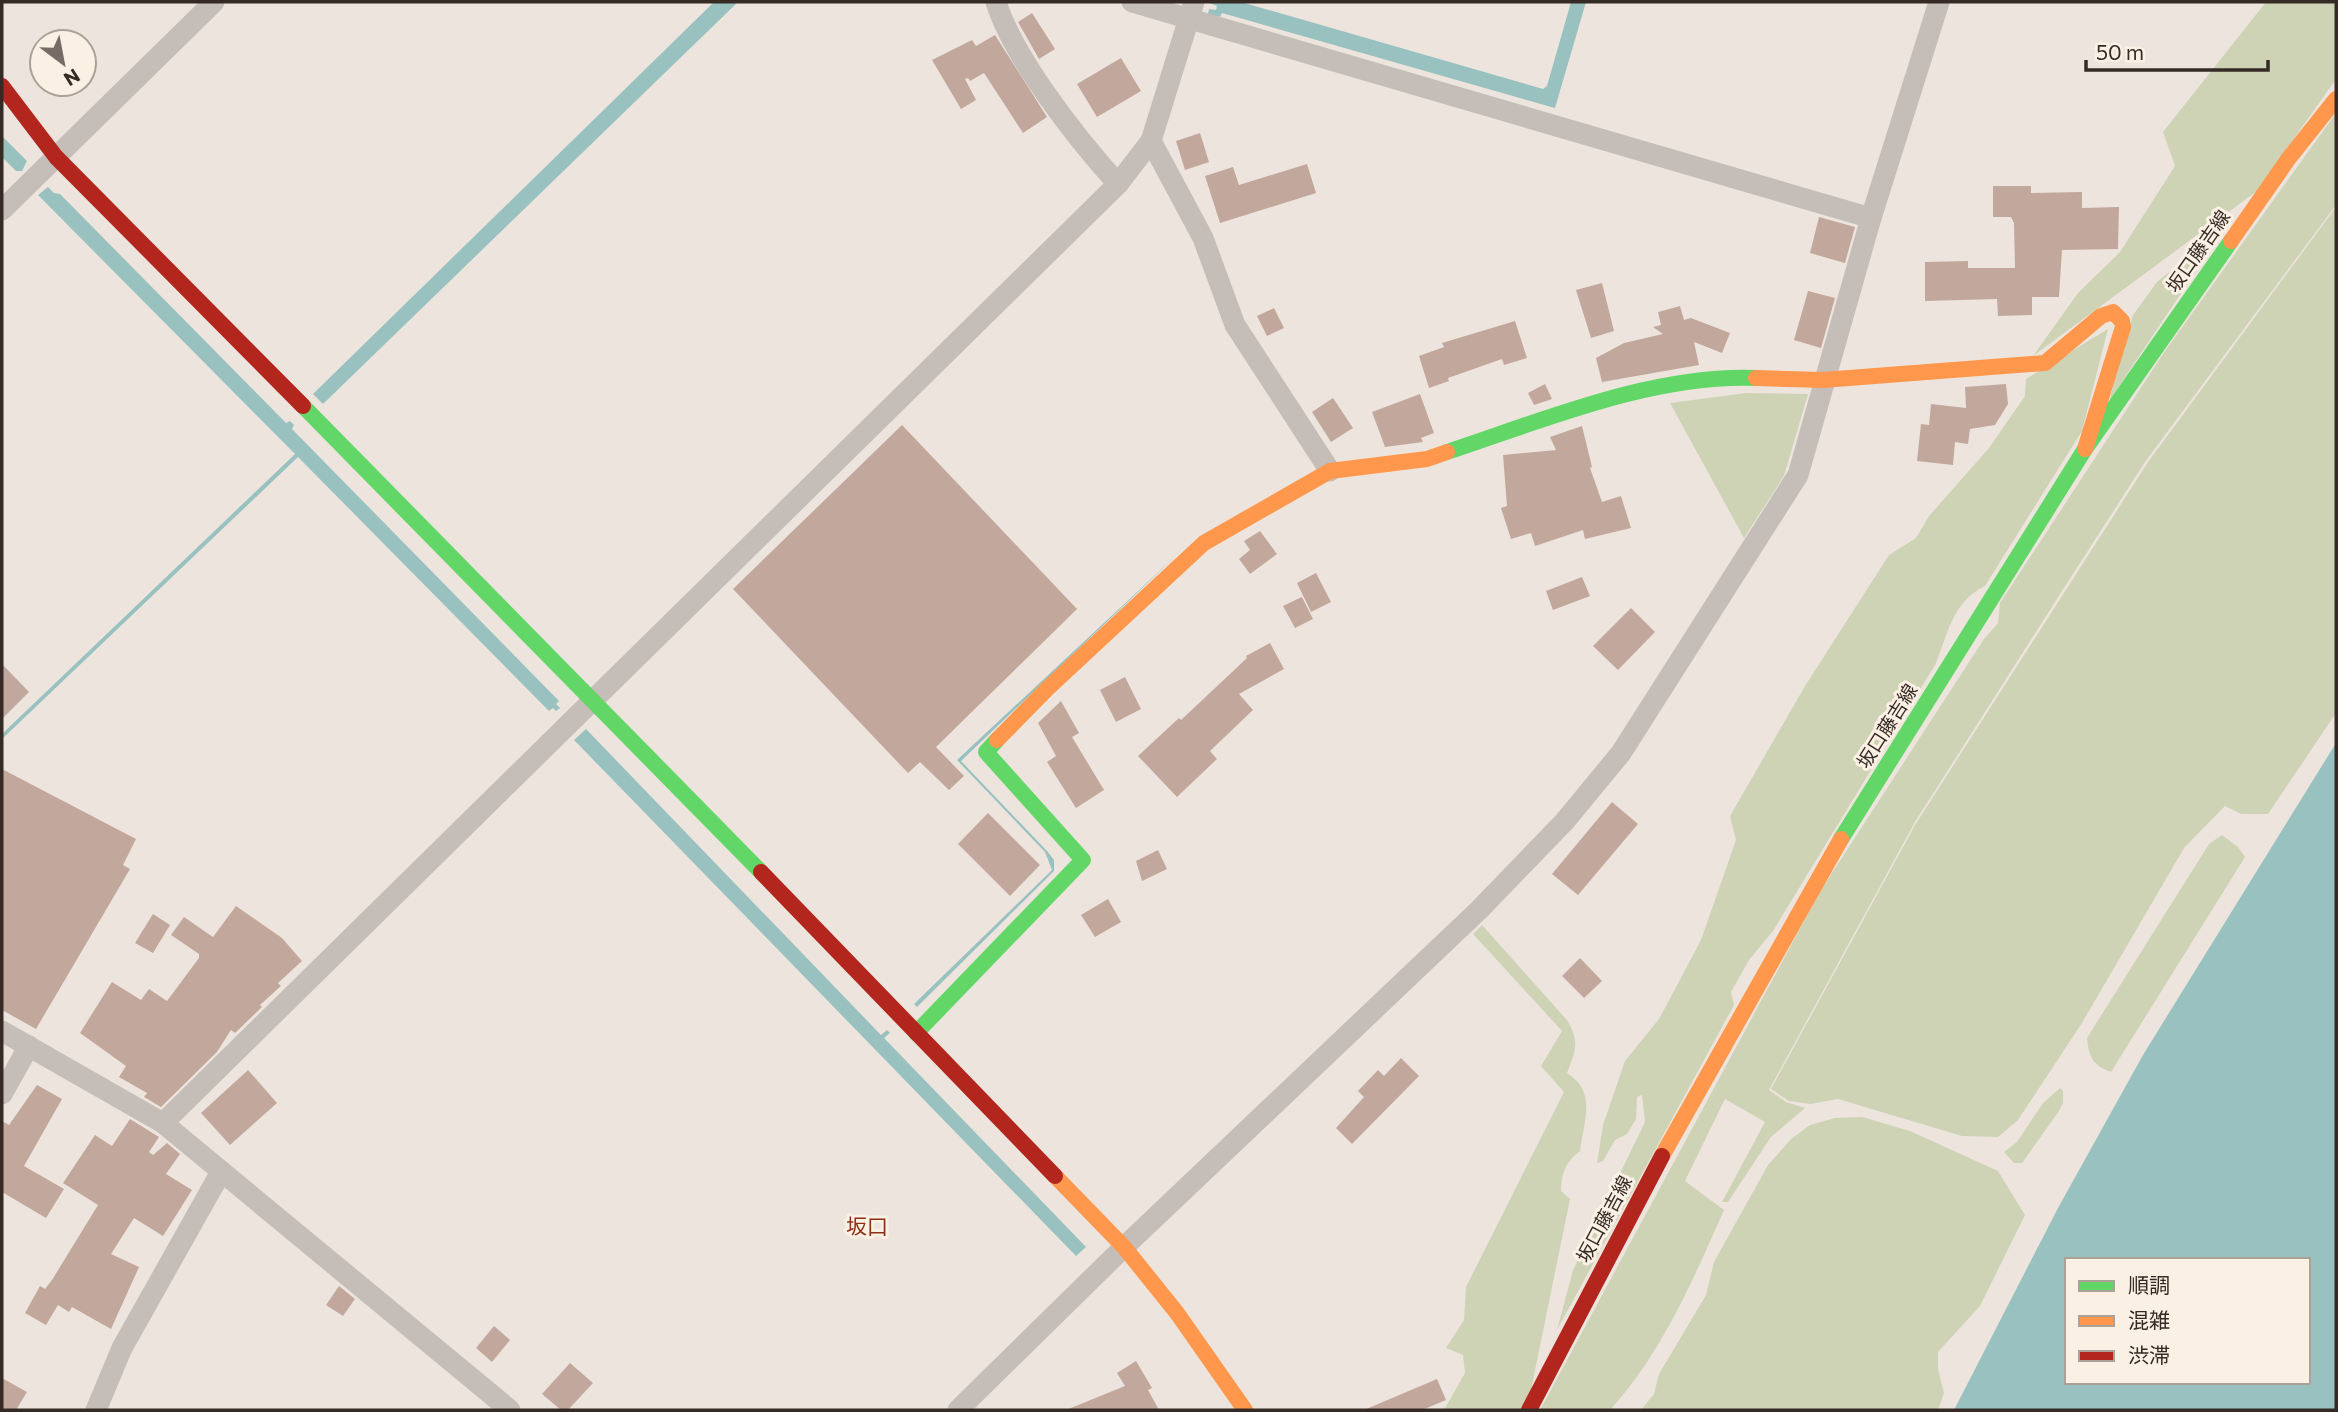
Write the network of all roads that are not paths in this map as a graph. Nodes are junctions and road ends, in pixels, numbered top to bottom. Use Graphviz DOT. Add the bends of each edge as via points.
graph roads {
  1 [pos="214,2"];
  2 [pos="996,2"];
  3 [pos="1132,2"];
  4 [pos="1939,2"];
  5 [pos="1191,10"];
  6 [pos="2,86"];
  7 [pos="2336,99"];
  8 [pos="1151,141"];
  9 [pos="56,157"];
  10 [pos="1118,184"];
  11 [pos="2,210"];
  12 [pos="1871,218"];
  13 [pos="1823,380"];
  14 [pos="2085,449"];
  15 [pos="1330,471"];
  16 [pos="593,698"];
  17 [pos="2,1031"];
  18 [pos="916,1033"];
  19 [pos="29,1046"];
  20 [pos="2,1094"];
  21 [pos="163,1123"];
  22 [pos="221,1172"];
  23 [pos="1124,1247"];
  24 [pos="96,1410"];
  25 [pos="510,1410"];
  26 [pos="958,1410"];
  27 [pos="1245,1410"];
  28 [pos="1529,1410"];
  1 -- 9 [label="street"];
  2 -- 10 [label="street" via="1054,104"];
  3 -- 5 [label="street"];
  4 -- 12 [label="street"];
  5 -- 8 [label="street"];
  5 -- 12 [label="street"];
  6 -- 9 [label="street"];
  7 -- 14 [label="street, 坂口藤吉線" via="2289,158"];
  8 -- 10 [label="street"];
  8 -- 15 [label="street" via="1203,238 1235,325"];
  9 -- 11 [label="street"];
  9 -- 16 [label="street"];
  10 -- 16 [label="street"];
  12 -- 13 [label="street"];
  13 -- 14 [label="street" via="2045,363 2101,316 2113,312 2123,327"];
  13 -- 15 [label="street" via="1735,377 1623,394 1427,458"];
  13 -- 23 [label="street" via="1798,475 1621,753 1565,821 1479,910"];
  14 -- 28 [label="street, 坂口藤吉線" via="1830,857 1630,1213"];
  15 -- 18 [label="street" via="1204,543 986,752 1083,860"];
  16 -- 18 [label="street"];
  16 -- 21 [label="street"];
  17 -- 19 [label="street"];
  18 -- 23 [label="street"];
  19 -- 20 [label="street"];
  19 -- 21 [label="street"];
  21 -- 22 [label="street"];
  22 -- 24 [label="street" via="122,1348"];
  22 -- 25 [label="street"];
  23 -- 26 [label="street"];
  23 -- 27 [label="street" via="1177,1312"];
}
